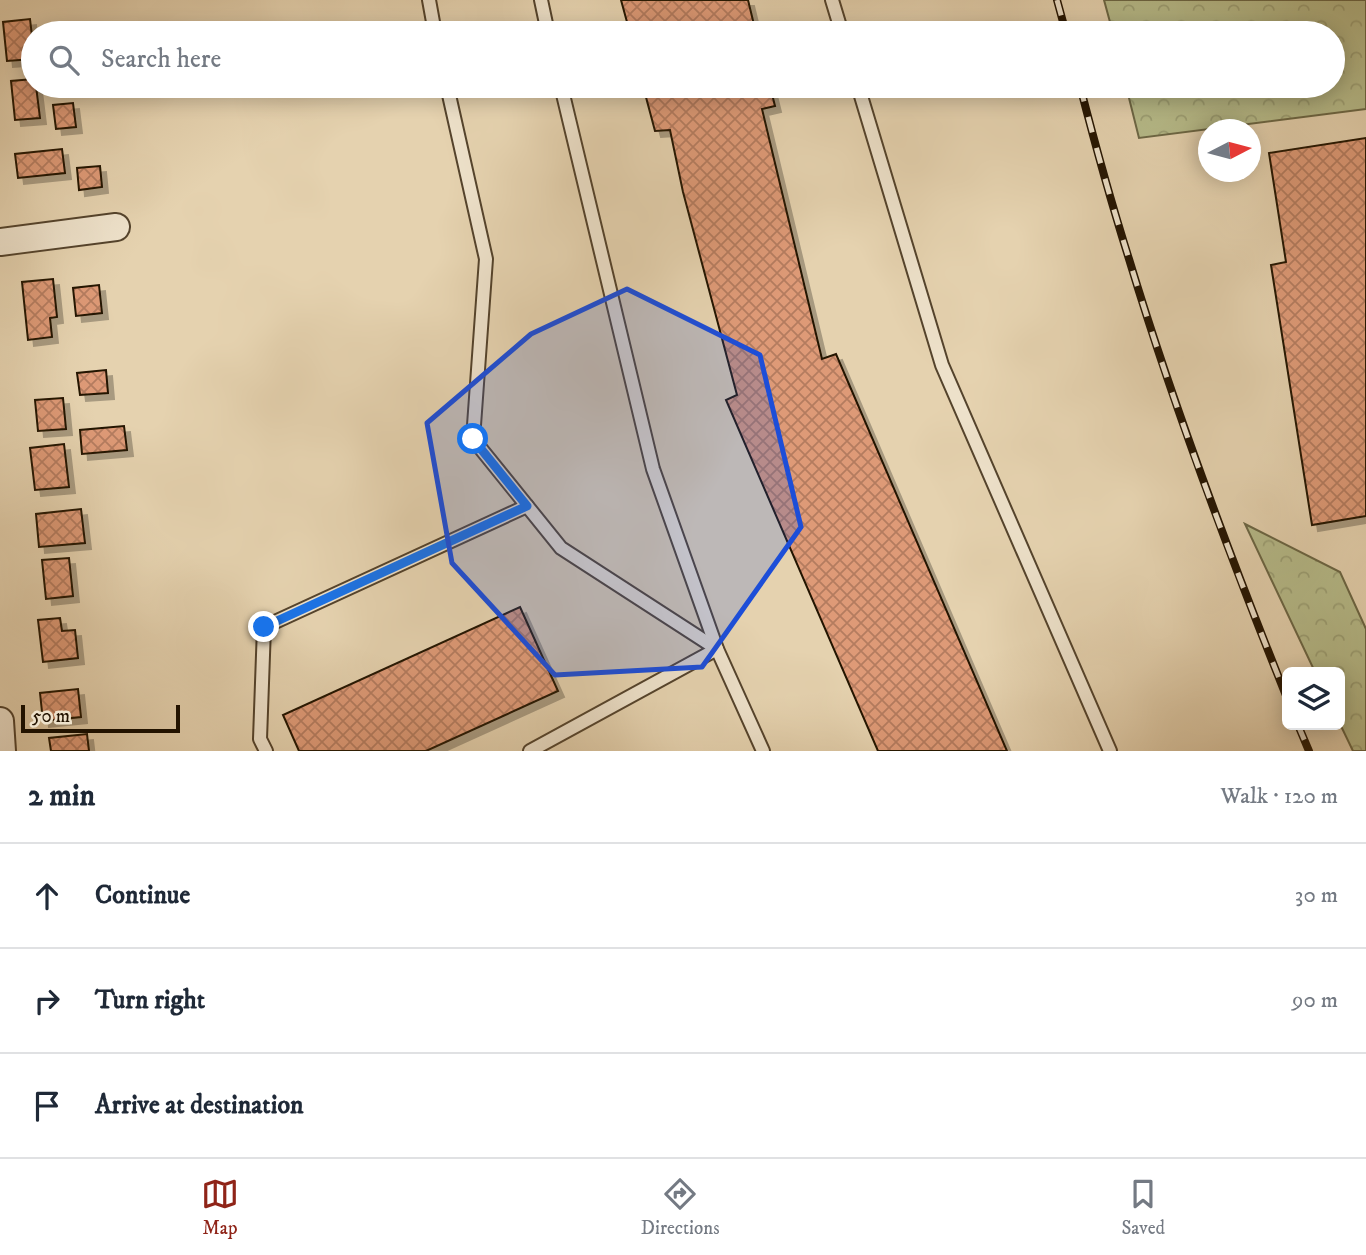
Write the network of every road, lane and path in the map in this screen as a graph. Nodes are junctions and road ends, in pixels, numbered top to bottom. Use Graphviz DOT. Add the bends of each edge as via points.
graph roads {
  1 [pos="429,0"];
  2 [pos="541,0"];
  3 [pos="832,0"];
  4 [pos="433,21"];
  5 [pos="545,21"];
  6 [pos="838,21"];
  7 [pos="450,98"];
  8 [pos="564,98"];
  9 [pos="862,98"];
  10 [pos="116,227"];
  11 [pos="0,242"];
  12 [pos="527,506"];
  13 [pos="718,649"];
  14 [pos="0,721"];
  15 [pos="2,751"];
  16 [pos="266,751"];
  17 [pos="530,751"];
  18 [pos="763,751"];
  19 [pos="1110,751"];
  1 -- 4 [label="lane"];
  2 -- 5 [label="lane"];
  3 -- 6 [label="lane"];
  7 -- 12 [label="lane" via="486,259 473,439"];
  8 -- 13 [label="lane" via="653,469"];
  9 -- 19 [label="lane" via="942,365"];
  10 -- 11 [label="street"];
  12 -- 13 [label="lane" via="561,548"];
  12 -- 16 [label="lane" via="264,627 260,738"];
  13 -- 17 [label="lane"];
  13 -- 18 [label="lane"];
  14 -- 15 [label="street"];
}
